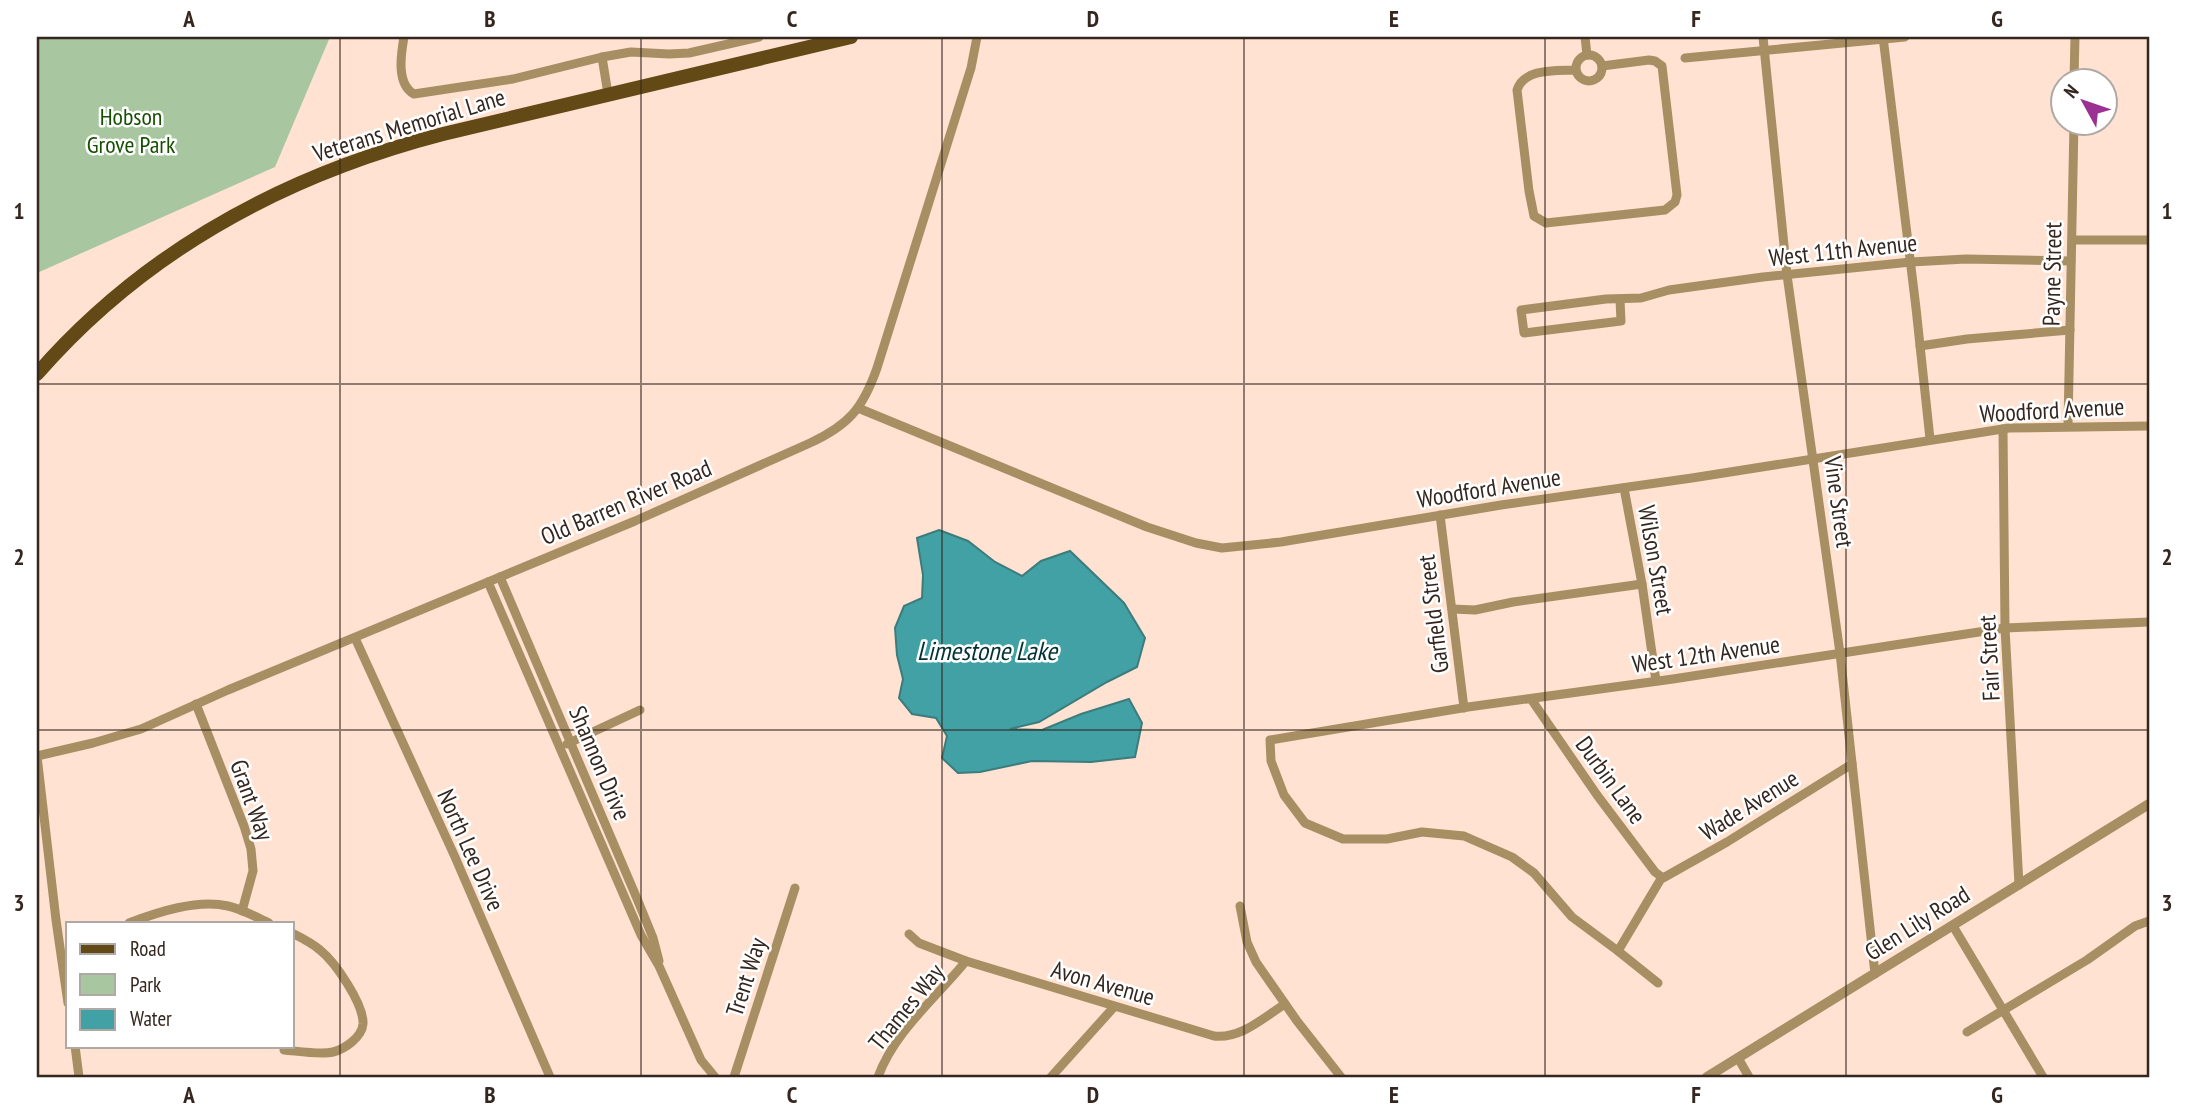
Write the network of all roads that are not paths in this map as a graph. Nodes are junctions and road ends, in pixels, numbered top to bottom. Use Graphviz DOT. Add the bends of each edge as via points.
graph roads {
  1 [pos="404,37"];
  2 [pos="759,37"];
  3 [pos="851,37"];
  4 [pos="977,37"];
  5 [pos="1585,37"];
  6 [pos="1763,37"];
  7 [pos="1905,37"];
  8 [pos="2075,37"];
  9 [pos="1883,38"];
  10 [pos="1764,51"];
  11 [pos="1587,55"];
  12 [pos="602,57"];
  13 [pos="1685,58"];
  14 [pos="1602,66"];
  15 [pos="2074,66"];
  16 [pos="1575,69"];
  17 [pos="608,94"];
  18 [pos="2074,136"];
  19 [pos="2072,240"];
  20 [pos="2149,240"];
  21 [pos="2071,261"];
  22 [pos="1911,262"];
  23 [pos="1787,275"];
  24 [pos="1620,300"];
  25 [pos="2070,330"];
  26 [pos="1920,346"];
  27 [pos="37,374"];
  28 [pos="858,408"];
  29 [pos="2068,425"];
  30 [pos="2149,426"];
  31 [pos="2003,429"];
  32 [pos="1930,439"];
  33 [pos="1813,459"];
  34 [pos="1624,488"];
  35 [pos="1440,515"];
  36 [pos="500,578"];
  37 [pos="488,582"];
  38 [pos="1642,584"];
  39 [pos="1452,609"];
  40 [pos="2149,622"];
  41 [pos="2005,628"];
  42 [pos="355,639"];
  43 [pos="1840,653"];
  44 [pos="534,660"];
  45 [pos="523,665"];
  46 [pos="1656,681"];
  47 [pos="1531,699"];
  48 [pos="196,704"];
  49 [pos="1464,708"];
  50 [pos="640,710"];
  51 [pos="570,742"];
  52 [pos="559,747"];
  53 [pos="37,756"];
  54 [pos="1852,764"];
  55 [pos="2149,804"];
  56 [pos="619,856"];
  57 [pos="607,860"];
  58 [pos="1663,878"];
  59 [pos="2019,885"];
  60 [pos="795,888"];
  61 [pos="1240,906"];
  62 [pos="242,911"];
  63 [pos="2149,921"];
  64 [pos="133,922"];
  65 [pos="268,922"];
  66 [pos="1953,926"];
  67 [pos="294,934"];
  68 [pos="909,934"];
  69 [pos="64,942"];
  70 [pos="1618,951"];
  71 [pos="967,961"];
  72 [pos="659,966"];
  73 [pos="66,972"];
  74 [pos="1875,974"];
  75 [pos="1658,983"];
  76 [pos="1284,1004"];
  77 [pos="1114,1007"];
  78 [pos="2003,1010"];
  79 [pos="1967,1032"];
  80 [pos="75,1048"];
  81 [pos="284,1050"];
  82 [pos="1738,1058"];
  83 [pos="79,1077"];
  84 [pos="550,1077"];
  85 [pos="715,1077"];
  86 [pos="734,1077"];
  87 [pos="878,1077"];
  88 [pos="1051,1077"];
  89 [pos="1340,1077"];
  90 [pos="1707,1077"];
  91 [pos="1749,1077"];
  92 [pos="2043,1077"];
  1 -- 12 [label="street" via="404,82 416,94 525,76"];
  2 -- 12 [label="street" via="689,52"];
  3 -- 17 [label="main road, Veterans Memorial Lane"];
  4 -- 28 [label="street, Old Barren River Road" via="888,337"];
  5 -- 11 [label="street"];
  6 -- 10 [label="street, Vine Street"];
  7 -- 9 [label="street"];
  8 -- 15 [label="street"];
  9 -- 10 [label="street"];
  9 -- 22 [label="street"];
  10 -- 13 [label="street"];
  10 -- 23 [label="street, Vine Street"];
  11 -- 14 [label="street" via="1597,57"];
  11 -- 16 [label="street" via="1577,61"];
  12 -- 17 [label="street"];
  14 -- 16 [label="street" via="1591,81"];
  14 -- 16 [label="street" via="1649,60 1662,66 1677,195 1665,210 1546,223 1534,216 1517,90 1521,81 1533,74"];
  17 -- 27 [label="main road, Veterans Memorial Lane" via="402,145 270,196 200,235 140,277"];
  18 -- 19 [label="street, Payne Street"];
  19 -- 20 [label="street"];
  19 -- 21 [label="street, Payne Street"];
  21 -- 22 [label="street, West 11th Avenue"];
  21 -- 25 [label="street, Payne Street"];
  22 -- 23 [label="street, West 11th Avenue"];
  22 -- 26 [label="street"];
  23 -- 24 [label="street, West 11th Avenue"];
  23 -- 33 [label="street, Vine Street"];
  24 -- 24 [label="street, West 11th Avenue" via="1521,310 1524,333 1621,321"];
  25 -- 26 [label="street"];
  25 -- 29 [label="street, Payne Street"];
  26 -- 32 [label="street"];
  28 -- 35 [label="street, Woodford Avenue" via="1147,527 1208,546 1273,543"];
  28 -- 36 [label="street, Old Barren River Road" via="837,429 810,443"];
  29 -- 30 [label="street, Woodford Avenue"];
  29 -- 31 [label="street, Woodford Avenue"];
  31 -- 32 [label="street, Woodford Avenue"];
  31 -- 41 [label="street, Fair Street"];
  32 -- 33 [label="street, Woodford Avenue"];
  33 -- 34 [label="street, Woodford Avenue"];
  33 -- 43 [label="street, Vine Street"];
  34 -- 35 [label="street, Woodford Avenue"];
  34 -- 38 [label="street, Wilson Street"];
  35 -- 39 [label="street, Garfield Street"];
  36 -- 37 [label="street, Old Barren River Road"];
  36 -- 44 [label="street, Shannon Drive"];
  37 -- 42 [label="street, Old Barren River Road"];
  37 -- 45 [label="street, Shannon Drive"];
  38 -- 39 [label="street" via="1475,610"];
  38 -- 46 [label="street, Wilson Street"];
  39 -- 49 [label="street, Garfield Street"];
  40 -- 41 [label="street, West 12th Avenue"];
  41 -- 43 [label="street, West 12th Avenue"];
  41 -- 59 [label="street, Fair Street"];
  42 -- 48 [label="street, Old Barren River Road"];
  42 -- 84 [label="street, North Lee Drive"];
  43 -- 46 [label="street, West 12th Avenue"];
  43 -- 54 [label="street, Vine Street"];
  44 -- 45 [label="street"];
  44 -- 51 [label="street, Shannon Drive"];
  45 -- 52 [label="street, Shannon Drive"];
  46 -- 47 [label="street, West 12th Avenue"];
  47 -- 49 [label="street, West 12th Avenue"];
  47 -- 58 [label="street, Durbin Lane" via="1597,795"];
  48 -- 53 [label="street, Old Barren River Road" via="124,735"];
  48 -- 62 [label="street, Grant Way" via="251,849 253,872"];
  49 -- 70 [label="street, West 12th Avenue" via="1270,740 1271,761 1283,795 1305,823 1343,839 1387,839 1422,832 1464,836 1512,856 1534,873 1573,917"];
  50 -- 51 [label="street"];
  51 -- 52 [label="street"];
  51 -- 56 [label="street, Shannon Drive"];
  52 -- 57 [label="street, Shannon Drive"];
  53 -- 69 [label="street"];
  54 -- 58 [label="street, Wade Avenue"];
  54 -- 74 [label="street, Vine Street"];
  55 -- 59 [label="street, Glen Lily Road"];
  56 -- 57 [label="street"];
  56 -- 72 [label="street, Shannon Drive" via="653,938"];
  57 -- 72 [label="street, Shannon Drive"];
  58 -- 70 [label="street"];
  59 -- 66 [label="street, Glen Lily Road"];
  60 -- 86 [label="street, Trent Way"];
  61 -- 76 [label="street" via="1251,952"];
  62 -- 64 [label="street" via="215,904 193,905"];
  62 -- 65 [label="street"];
  63 -- 78 [label="street"];
  66 -- 74 [label="street, Glen Lily Road"];
  66 -- 78 [label="street"];
  67 -- 81 [label="street" via="318,948 337,967 363,1023 353,1040 332,1052"];
  68 -- 71 [label="street, Avon Avenue" via="919,943"];
  69 -- 73 [label="street"];
  70 -- 75 [label="street"];
  71 -- 77 [label="street, Avon Avenue"];
  71 -- 87 [label="street, Thames Way" via="898,1039"];
  72 -- 85 [label="street, Shannon Drive" via="701,1060"];
  74 -- 82 [label="street, Glen Lily Road"];
  76 -- 77 [label="street, Avon Avenue" via="1245,1030 1225,1037"];
  76 -- 89 [label="street"];
  77 -- 88 [label="street"];
  78 -- 79 [label="street"];
  78 -- 92 [label="street"];
  80 -- 83 [label="street"];
  82 -- 90 [label="street, Glen Lily Road"];
  82 -- 91 [label="street"];
}
